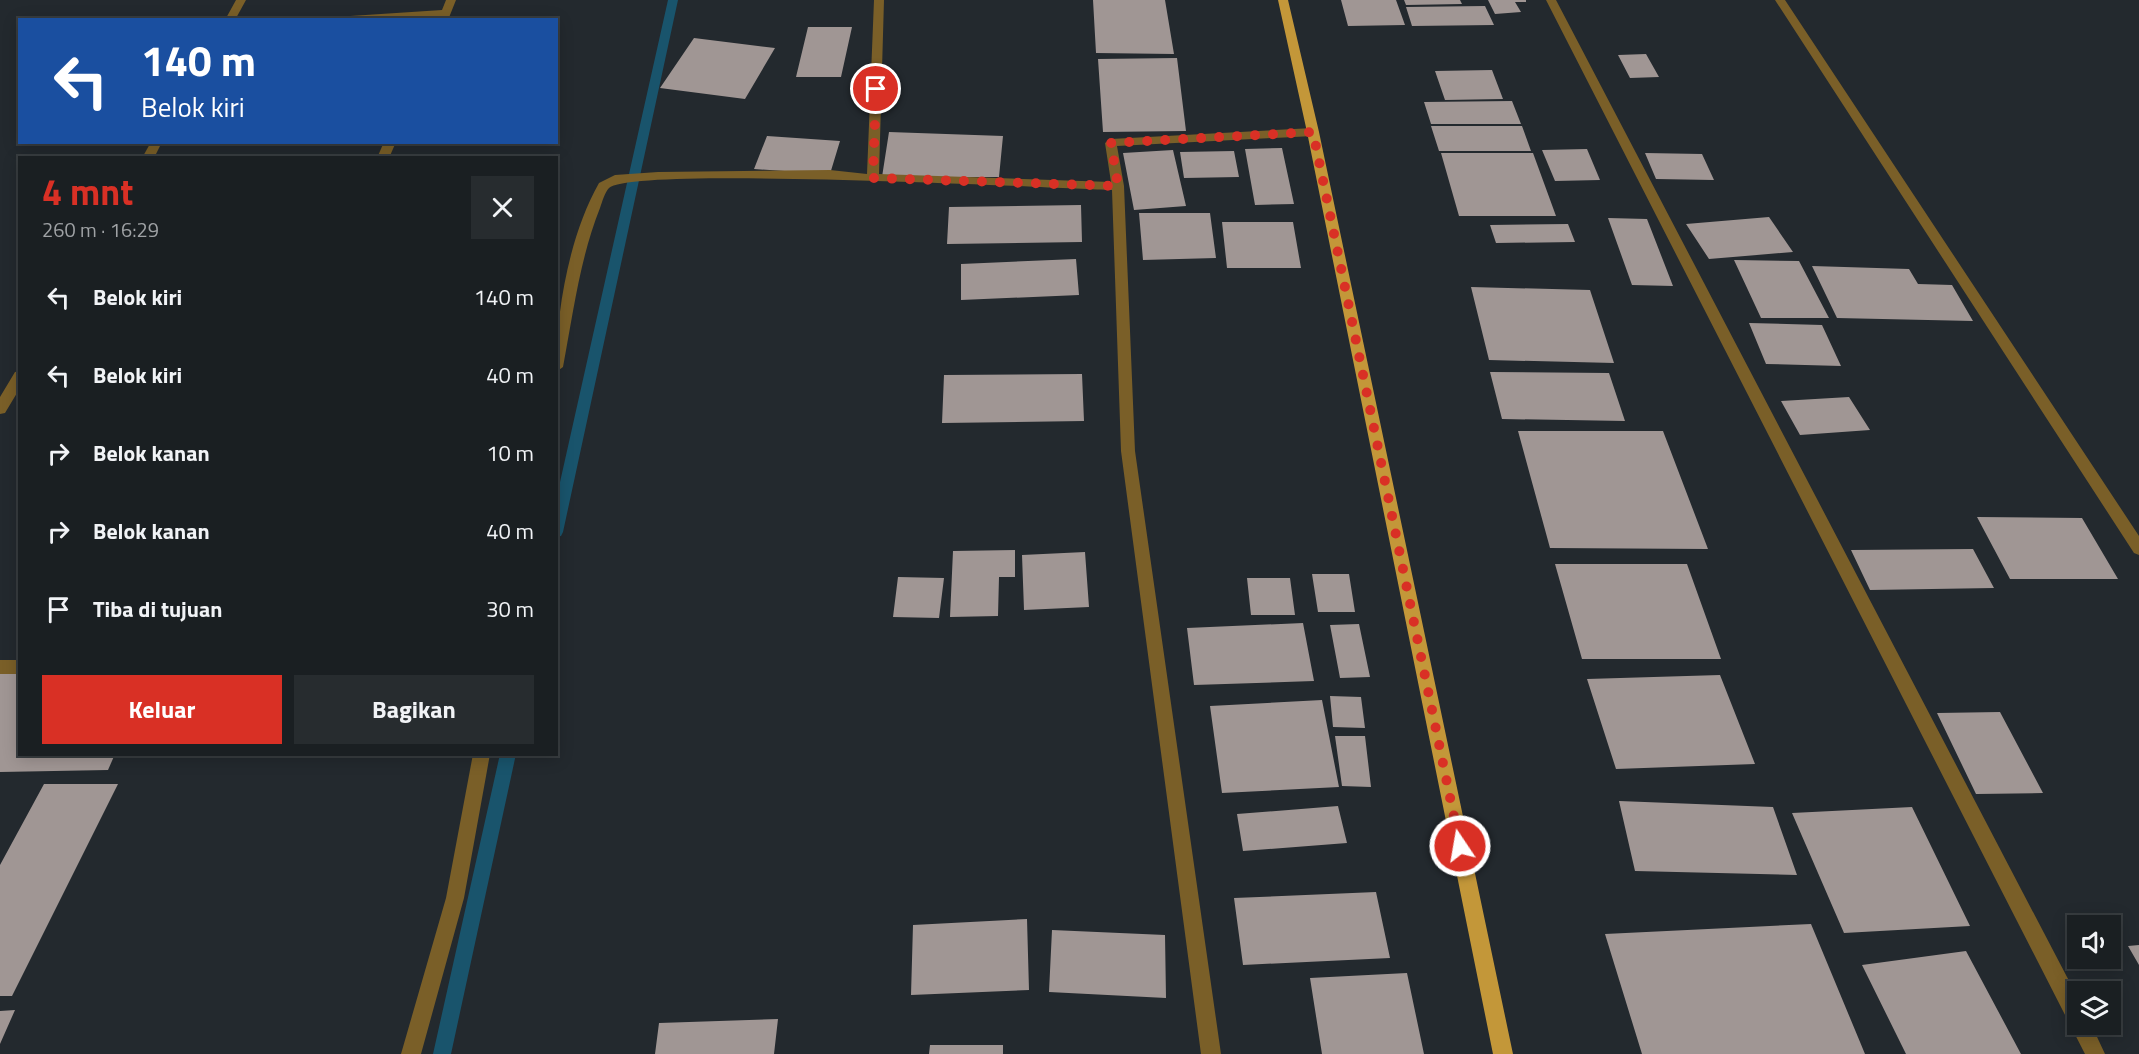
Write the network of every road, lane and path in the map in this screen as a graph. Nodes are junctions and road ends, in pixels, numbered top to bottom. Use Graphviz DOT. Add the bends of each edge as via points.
graph roads {
  1 [pos="241,0"];
  2 [pos="452,0"];
  3 [pos="879,0"];
  4 [pos="1283,0"];
  5 [pos="1551,0"];
  6 [pos="1780,0"];
  7 [pos="444,16"];
  8 [pos="231,18"];
  9 [pos="389,18"];
  10 [pos="1313,132"];
  11 [pos="873,178"];
  12 [pos="1118,186"];
  13 [pos="558,357"];
  14 [pos="18,379"];
  15 [pos="0,409"];
  16 [pos="2139,549"];
  17 [pos="0,667"];
  18 [pos="18,667"];
  19 [pos="482,756"];
  20 [pos="2067,998"];
  21 [pos="2086,1035"];
  22 [pos="411,1054"];
  23 [pos="1211,1054"];
  24 [pos="1503,1054"];
  25 [pos="2095,1054"];
  1 -- 8 [label="street"];
  2 -- 7 [label="street"];
  3 -- 11 [label="street"];
  4 -- 10 [label="main road"];
  5 -- 20 [label="street"];
  6 -- 16 [label="street"];
  7 -- 9 [label="street"];
  10 -- 12 [label="street" via="1111,143"];
  10 -- 24 [label="main road"];
  11 -- 12 [label="street"];
  11 -- 13 [label="street" via="830,174 615,179 603,186 582,237"];
  12 -- 23 [label="street" via="1128,451"];
  14 -- 15 [label="street"];
  17 -- 18 [label="street"];
  19 -- 22 [label="street" via="455,898"];
  21 -- 25 [label="street"];
}
